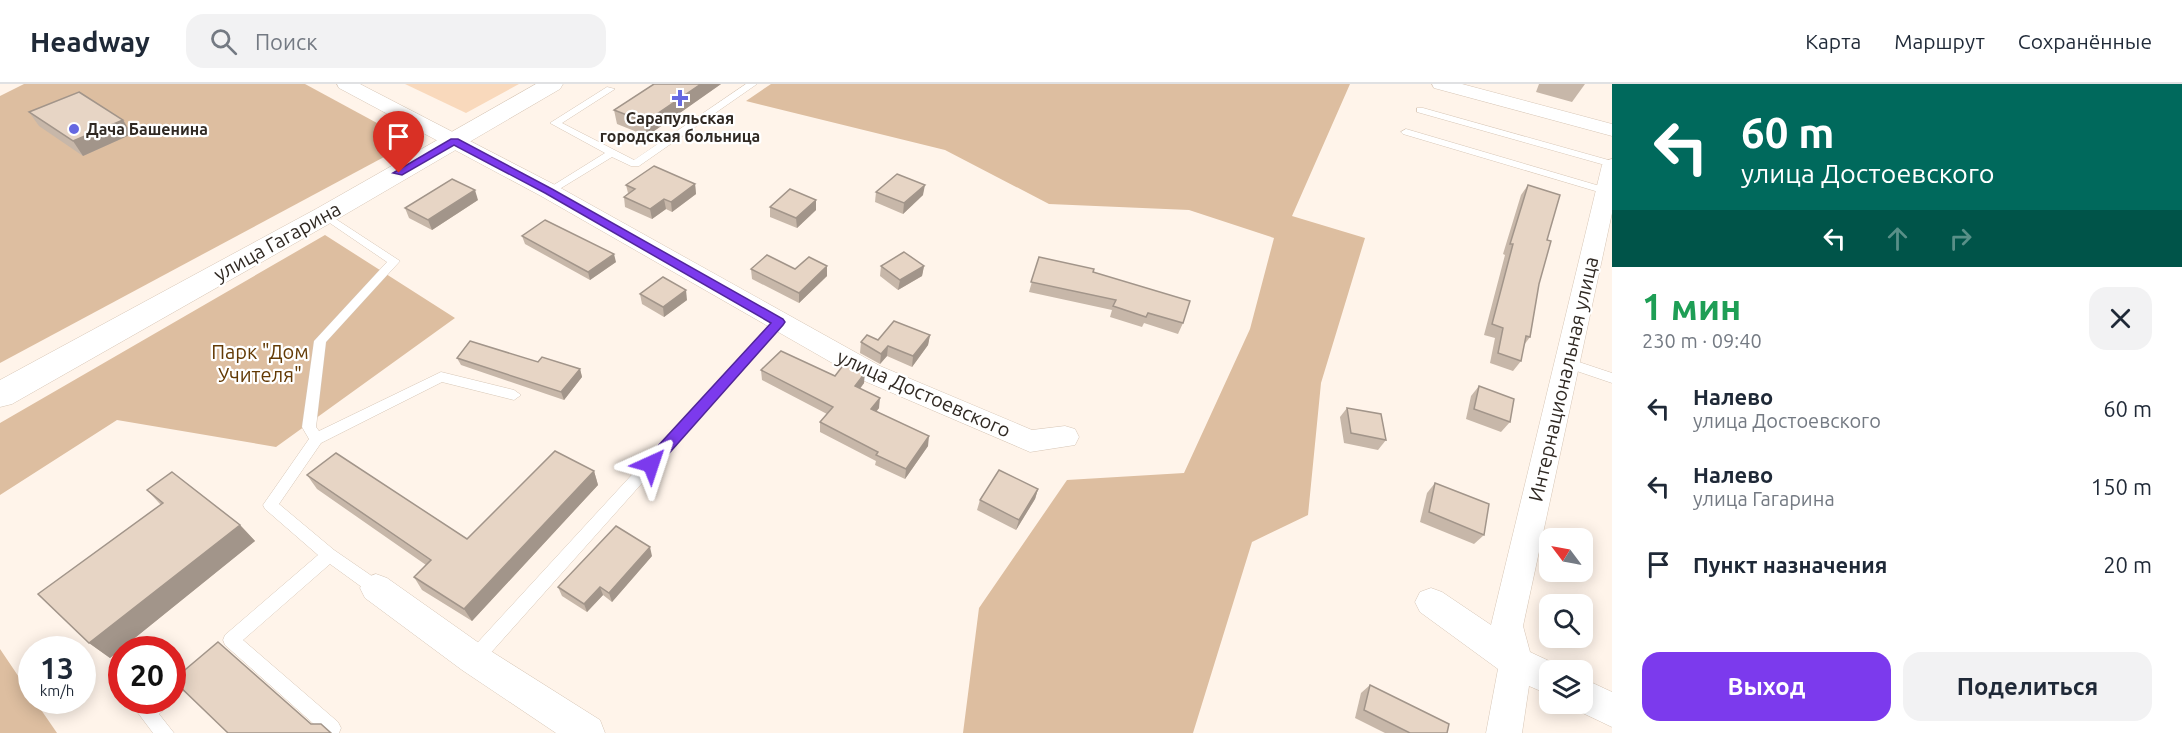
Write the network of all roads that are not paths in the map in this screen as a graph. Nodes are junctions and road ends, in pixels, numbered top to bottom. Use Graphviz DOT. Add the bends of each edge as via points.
graph roads {
  1 [pos="346,84"];
  2 [pos="552,84"];
  3 [pos="752,84"];
  4 [pos="1441,84"];
  5 [pos="610,88"];
  6 [pos="1420,110"];
  7 [pos="1612,130"];
  8 [pos="1406,132"];
  9 [pos="454,141"];
  10 [pos="612,153"];
  11 [pos="1610,173"];
  12 [pos="549,191"];
  13 [pos="325,215"];
  14 [pos="779,322"];
  15 [pos="1567,363"];
  16 [pos="1612,378"];
  17 [pos="0,395"];
  18 [pos="514,395"];
  19 [pos="1065,437"];
  20 [pos="316,439"];
  21 [pos="329,555"];
  22 [pos="376,588"];
  23 [pos="1431,602"];
  24 [pos="231,640"];
  25 [pos="474,659"];
  26 [pos="1516,662"];
  27 [pos="1539,674"];
  28 [pos="186,679"];
  29 [pos="1593,700"];
  30 [pos="1612,710"];
  31 [pos="148,714"];
  32 [pos="332,728"];
  33 [pos="165,733"];
  34 [pos="587,733"];
  35 [pos="1504,733"];
  1 -- 9 [label="street, улица Достоевского"];
  2 -- 9 [label="street, улица Гагарина"];
  3 -- 10 [label="lane" via="636,164"];
  4 -- 7 [label="street"];
  5 -- 10 [label="lane" via="555,123"];
  6 -- 11 [label="lane"];
  8 -- 11 [label="lane"];
  9 -- 12 [label="street, улица Достоевского"];
  9 -- 13 [label="street, улица Гагарина"];
  10 -- 12 [label="lane"];
  11 -- 15 [label="street, Интернациональная улица"];
  12 -- 14 [label="street, улица Достоевского"];
  13 -- 17 [label="street, улица Гагарина"];
  13 -- 20 [label="lane" via="394,261 320,341 309,427"];
  14 -- 19 [label="street, улица Достоевского" via="871,373 1030,441"];
  14 -- 25 [label="lane"];
  15 -- 16 [label="lane"];
  15 -- 26 [label="street, Интернациональная улица" via="1507,626"];
  18 -- 20 [label="lane" via="441,377"];
  20 -- 21 [label="lane" via="270,505"];
  21 -- 22 [label="lane"];
  21 -- 24 [label="lane"];
  22 -- 25 [label="street"];
  23 -- 26 [label="street"];
  24 -- 28 [label="lane"];
  24 -- 32 [label="lane"];
  25 -- 34 [label="street"];
  26 -- 27 [label="street"];
  26 -- 35 [label="street, Интернациональная улица"];
  29 -- 30 [label="street"];
  31 -- 33 [label="lane"];
}
